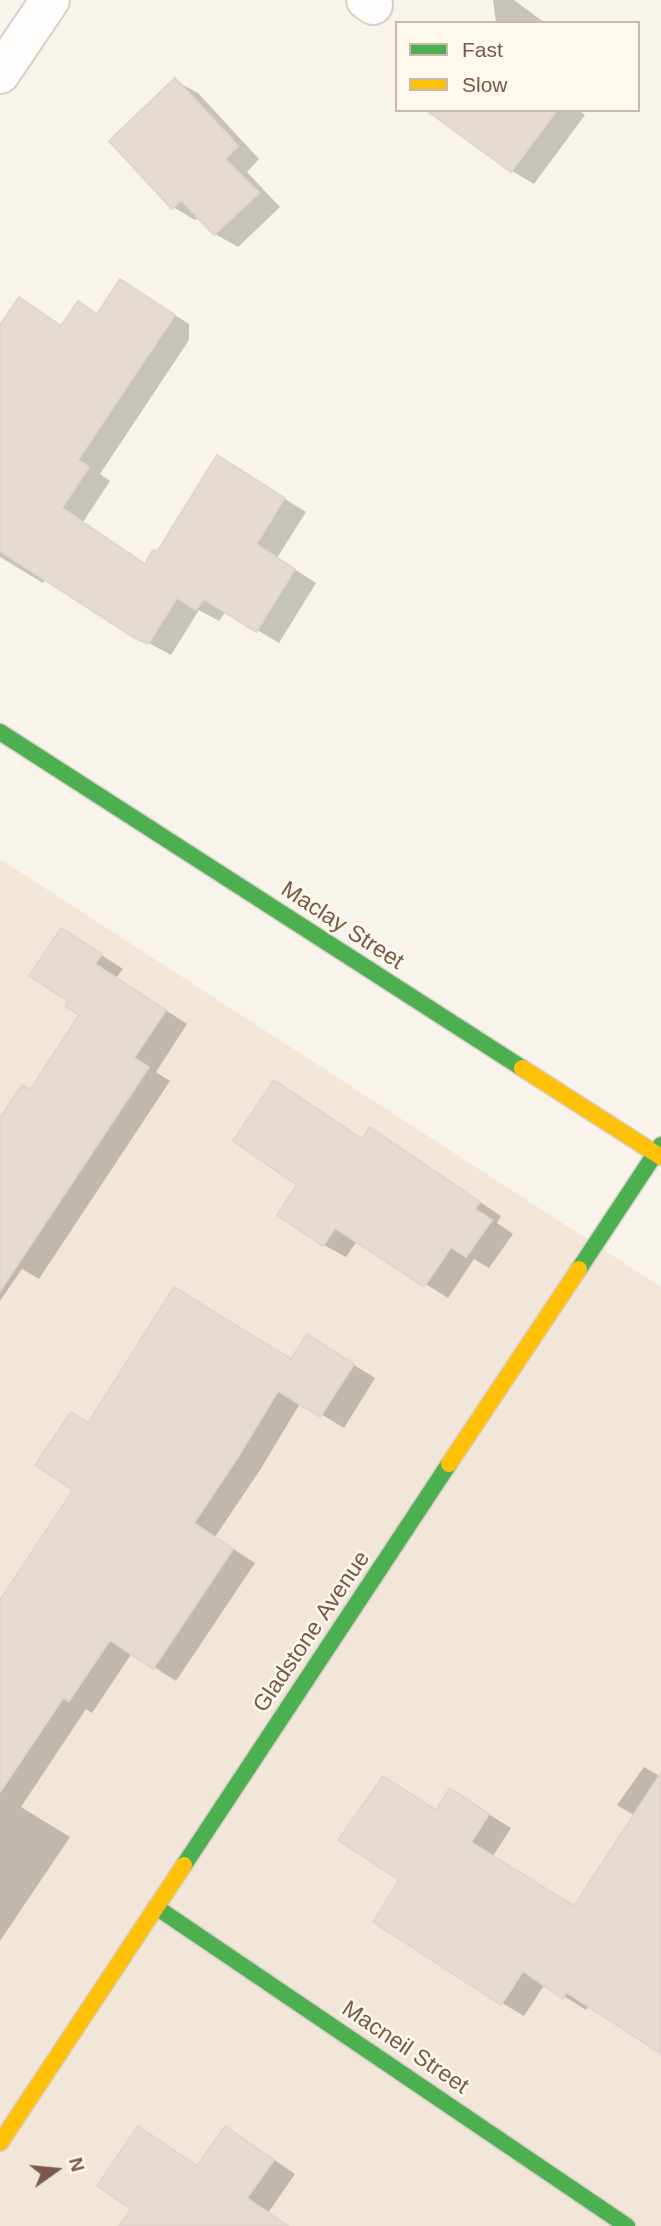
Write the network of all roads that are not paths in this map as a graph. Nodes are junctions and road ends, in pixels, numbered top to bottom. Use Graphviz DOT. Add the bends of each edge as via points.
graph roads {
  1 [pos="50,0"];
  2 [pos="0,74"];
  3 [pos="0,732"];
  4 [pos="659,1152"];
  5 [pos="156,1907"];
  6 [pos="0,2143"];
  7 [pos="627,2226"];
  1 -- 2 [label="street"];
  3 -- 4 [label="street, Maclay Street"];
  4 -- 5 [label="street, Gladstone Avenue"];
  5 -- 6 [label="street, Gladstone Avenue"];
  5 -- 7 [label="street, Macneil Street"];
}
